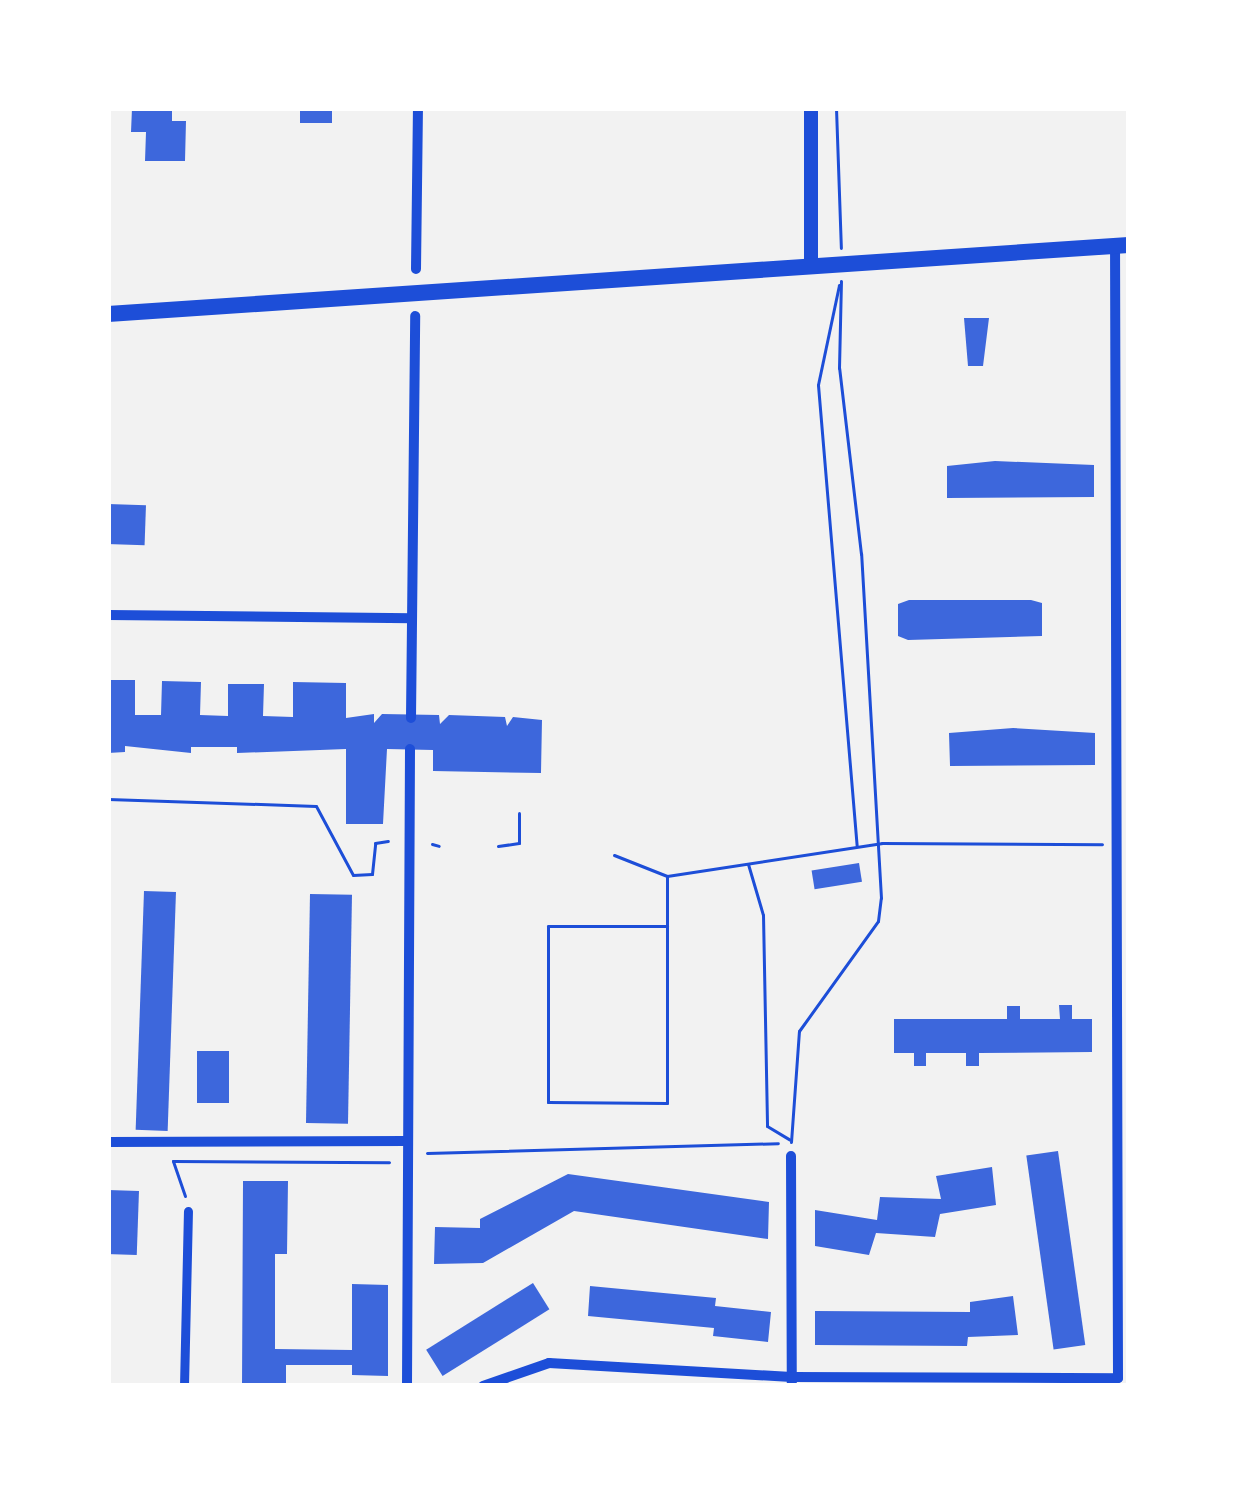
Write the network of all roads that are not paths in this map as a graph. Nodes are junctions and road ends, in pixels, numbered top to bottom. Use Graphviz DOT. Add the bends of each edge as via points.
graph roads {
  1 [pos="418,108"];
  2 [pos="811,108"];
  3 [pos="1122,245"];
  4 [pos="811,265"];
  5 [pos="416,268"];
  6 [pos="108,314"];
  7 [pos="415,316"];
  8 [pos="108,614"];
  9 [pos="412,618"];
  10 [pos="411,718"];
  11 [pos="410,749"];
  12 [pos="406,1141"];
  13 [pos="108,1142"];
  14 [pos="791,1156"];
  15 [pos="188,1210"];
  16 [pos="792,1381"];
  17 [pos="184,1386"];
  18 [pos="407,1386"];
  19 [pos="483,1386"];
  1 -- 5 [label="street"];
  2 -- 4 [label="street"];
  3 -- 4 [label="main road"];
  3 -- 16 [label="street" via="1118,1378"];
  4 -- 6 [label="main road"];
  7 -- 9 [label="street"];
  8 -- 9 [label="street"];
  9 -- 10 [label="street"];
  11 -- 12 [label="street"];
  12 -- 13 [label="street"];
  12 -- 18 [label="street"];
  14 -- 16 [label="street"];
  15 -- 17 [label="street"];
  16 -- 19 [label="street" via="549,1364"];
}
